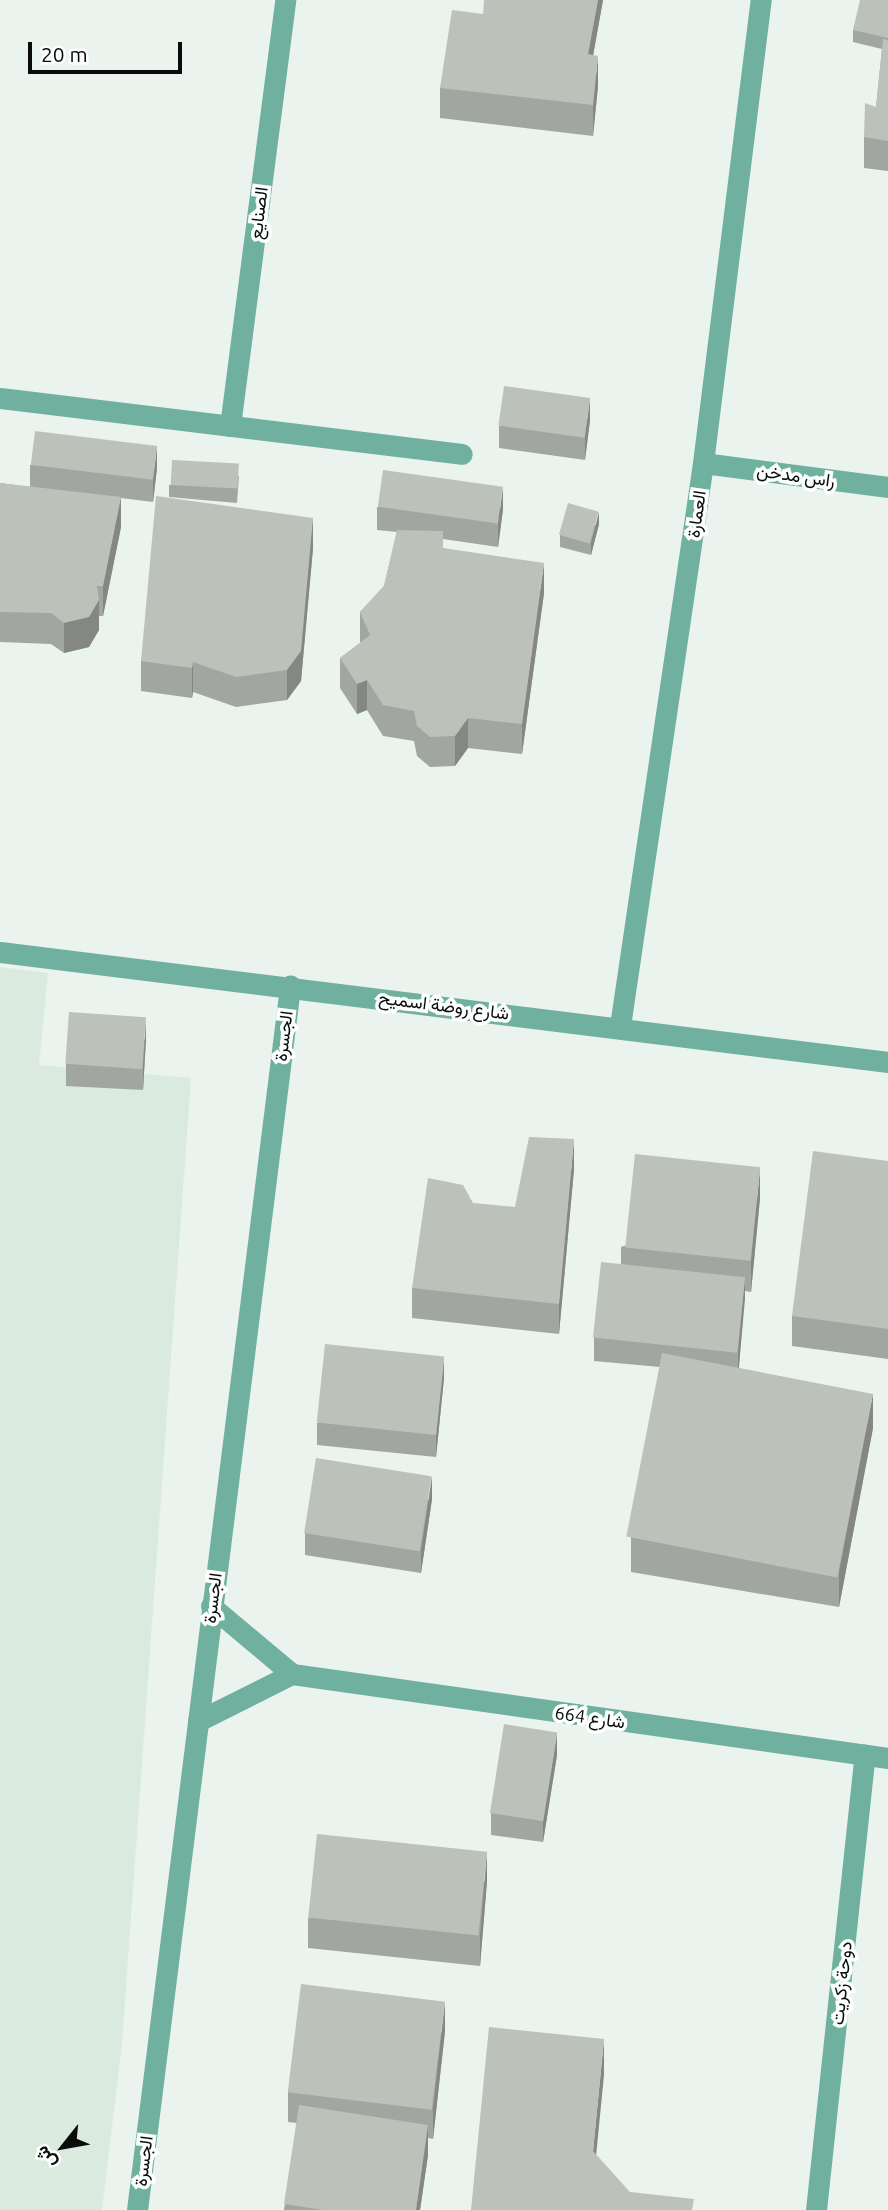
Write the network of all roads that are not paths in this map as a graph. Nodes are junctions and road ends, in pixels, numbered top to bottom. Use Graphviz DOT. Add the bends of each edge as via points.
graph roads {
  1 [pos="285,0"];
  2 [pos="761,0"];
  3 [pos="0,398"];
  4 [pos="230,426"];
  5 [pos="462,454"];
  6 [pos="703,463"];
  7 [pos="888,487"];
  8 [pos="0,952"];
  9 [pos="290,986"];
  10 [pos="620,1026"];
  11 [pos="888,1062"];
  12 [pos="211,1606"];
  13 [pos="292,1674"];
  14 [pos="198,1721"];
  15 [pos="865,1755"];
  16 [pos="888,1758"];
  17 [pos="137,2210"];
  18 [pos="816,2210"];
  1 -- 4 [label="street, الصنايع"];
  2 -- 6 [label="street, العمارة"];
  3 -- 4 [label="street"];
  4 -- 5 [label="street"];
  6 -- 7 [label="street, راس مدخن"];
  6 -- 10 [label="street, العمارة"];
  8 -- 9 [label="street, شارع روضة اسميح"];
  9 -- 10 [label="street, شارع روضة اسميح"];
  9 -- 12 [label="street, الجسرة"];
  10 -- 11 [label="street, شارع روضة اسميح"];
  12 -- 13 [label="street"];
  12 -- 14 [label="street, الجسرة"];
  13 -- 14 [label="street"];
  13 -- 15 [label="street, شارع 664"];
  14 -- 17 [label="street, الجسرة"];
  15 -- 16 [label="street, شارع 664"];
  15 -- 18 [label="street, دوحة زكريت"];
}
